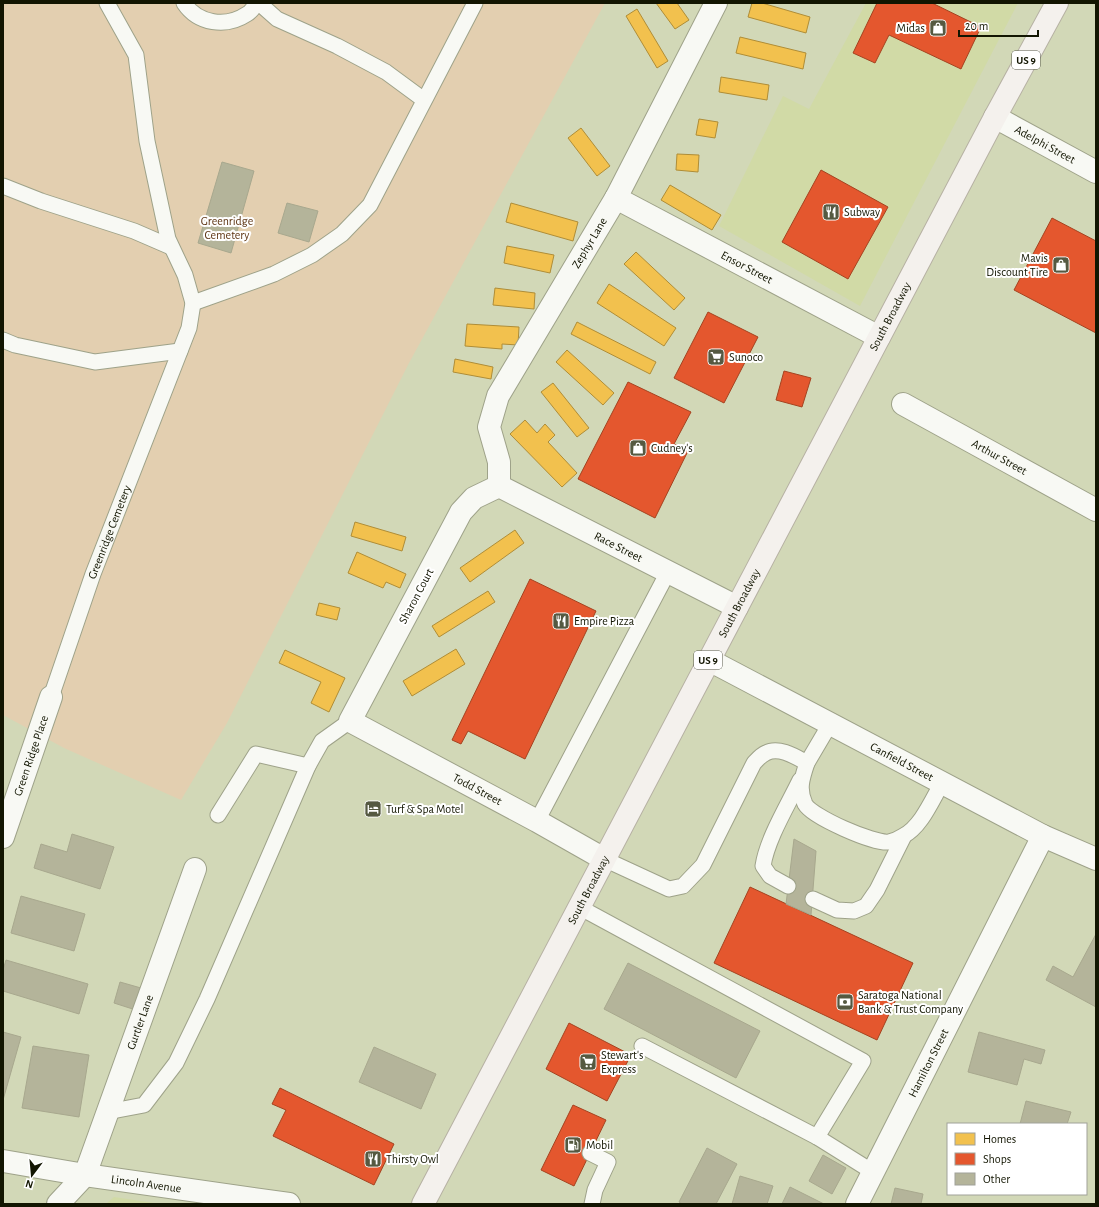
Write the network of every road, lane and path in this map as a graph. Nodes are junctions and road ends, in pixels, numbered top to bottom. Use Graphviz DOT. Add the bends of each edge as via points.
graph roads {
  1 [pos="107,3"];
  2 [pos="184,3"];
  3 [pos="258,3"];
  4 [pos="475,3"];
  5 [pos="716,3"];
  6 [pos="1057,3"];
  7 [pos="424,100"];
  8 [pos="994,117"];
  9 [pos="1096,172"];
  10 [pos="3,186"];
  11 [pos="616,198"];
  12 [pos="171,247"];
  13 [pos="193,303"];
  14 [pos="879,337"];
  15 [pos="3,340"];
  16 [pos="180,351"];
  17 [pos="903,404"];
  18 [pos="499,486"];
  19 [pos="1096,510"];
  20 [pos="668,572"];
  21 [pos="737,607"];
  22 [pos="709,660"];
  23 [pos="51,697"];
  24 [pos="350,721"];
  25 [pos="830,724"];
  26 [pos="807,763"];
  27 [pos="308,766"];
  28 [pos="801,779"];
  29 [pos="942,783"];
  30 [pos="218,815"];
  31 [pos="537,821"];
  32 [pos="904,836"];
  33 [pos="1043,836"];
  34 [pos="3,837"];
  35 [pos="604,859"];
  36 [pos="1096,859"];
  37 [pos="195,869"];
  38 [pos="788,886"];
  39 [pos="813,899"];
  40 [pos="579,907"];
  41 [pos="642,1046"];
  42 [pos="107,1112"];
  43 [pos="817,1137"];
  44 [pos="590,1153"];
  45 [pos="3,1161"];
  46 [pos="873,1172"];
  47 [pos="85,1175"];
  48 [pos="58,1204"];
  49 [pos="289,1204"];
  50 [pos="423,1204"];
  51 [pos="592,1204"];
  52 [pos="857,1204"];
  1 -- 12 [label="lane, Greenridge Cemetery" via="136,54 147,141"];
  2 -- 3 [label="lane" via="194,15 222,23 236,20"];
  3 -- 7 [label="lane" via="277,19 386,72"];
  4 -- 7 [label="lane"];
  5 -- 11 [label="street, Zephyr Lane"];
  6 -- 8 [label="main road, South Broadway / US 9"];
  7 -- 13 [label="lane" via="370,205 342,234 312,255 274,274"];
  8 -- 9 [label="street, Adelphi Street"];
  8 -- 14 [label="main road, South Broadway / US 9"];
  10 -- 12 [label="lane" via="134,231"];
  11 -- 14 [label="street, Ensor Street"];
  11 -- 18 [label="street, Zephyr Lane" via="498,396 489,427 500,462"];
  12 -- 13 [label="lane, Greenridge Cemetery" via="185,275"];
  13 -- 16 [label="lane, Greenridge Cemetery" via="189,328"];
  14 -- 21 [label="main road, South Broadway / US 9"];
  15 -- 16 [label="lane" via="15,345 95,362"];
  16 -- 23 [label="lane, Greenridge Cemetery" via="94,574"];
  17 -- 19 [label="street, Arthur Street"];
  18 -- 20 [label="street, Race Street"];
  18 -- 24 [label="street, Sharon Court" via="474,498 461,512"];
  20 -- 21 [label="street, Race Street"];
  20 -- 31 [label="lane"];
  21 -- 22 [label="main road, South Broadway / US 9"];
  22 -- 25 [label="street, Canfield Street"];
  22 -- 35 [label="main road, South Broadway / US 9"];
  23 -- 34 [label="street, Green Ridge Place"];
  24 -- 27 [label="lane" via="322,741"];
  24 -- 31 [label="street, Todd Street"];
  25 -- 26 [label="lane"];
  25 -- 29 [label="street, Canfield Street"];
  26 -- 28 [label="lane"];
  26 -- 35 [label="lane" via="776,750 766,753 754,763 703,865 684,886 669,889"];
  27 -- 30 [label="lane" via="256,754"];
  27 -- 42 [label="lane" via="207,999 176,1063 144,1105"];
  28 -- 32 [label="lane" via="800,792 806,806 821,817 871,840 889,842"];
  28 -- 38 [label="lane" via="773,836 763,866 770,876"];
  29 -- 32 [label="lane" via="917,825"];
  29 -- 33 [label="street, Canfield Street"];
  31 -- 35 [label="street, Todd Street"];
  32 -- 39 [label="lane" via="877,890 866,906 854,911 837,910"];
  33 -- 36 [label="street, Canfield Street"];
  33 -- 46 [label="street, Hamilton Street"];
  35 -- 40 [label="main road, South Broadway / US 9"];
  37 -- 42 [label="street, Gurtler Lane"];
  40 -- 43 [label="lane" via="863,1061"];
  40 -- 50 [label="main road, South Broadway / US 9"];
  41 -- 43 [label="lane"];
  42 -- 47 [label="street, Gurtler Lane"];
  43 -- 46 [label="lane"];
  44 -- 51 [label="lane" via="608,1162 595,1190"];
  45 -- 47 [label="street, Lincoln Avenue"];
  46 -- 52 [label="street, Hamilton Street"];
  47 -- 48 [label="street"];
  47 -- 49 [label="street, Lincoln Avenue"];
}
